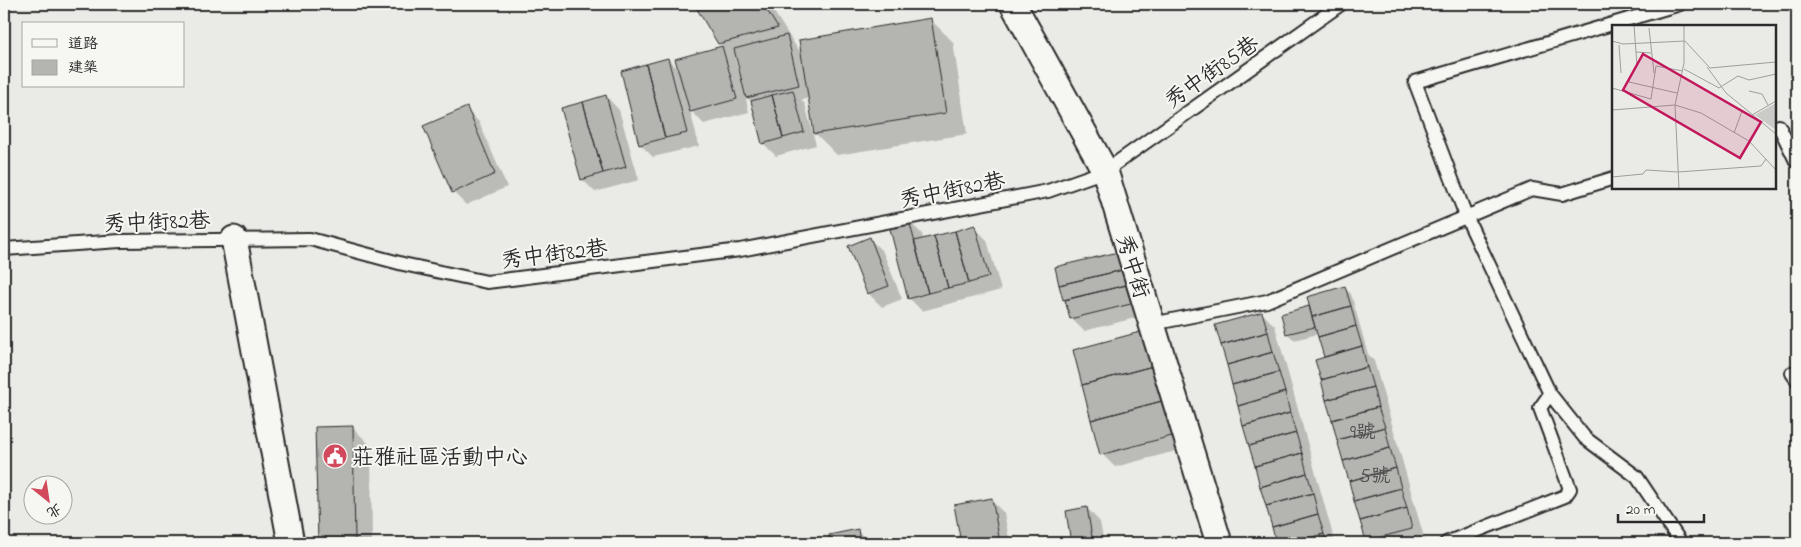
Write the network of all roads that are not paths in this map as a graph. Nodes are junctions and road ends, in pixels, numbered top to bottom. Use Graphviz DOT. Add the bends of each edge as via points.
graph roads {
  1 [pos="1013,4"];
  2 [pos="1341,4"];
  3 [pos="1680,4"];
  4 [pos="1776,127"];
  5 [pos="1796,161"];
  6 [pos="1105,171"];
  7 [pos="1612,179"];
  8 [pos="1466,216"];
  9 [pos="234,239"];
  10 [pos="4,249"];
  11 [pos="1152,324"];
  12 [pos="1550,394"];
  13 [pos="291,543"];
  14 [pos="1219,543"];
  15 [pos="1446,543"];
  16 [pos="1681,543"];
  1 -- 6 [label="street, 秀中街"];
  2 -- 6 [label="lane, 秀中街85巷"];
  3 -- 8 [label="lane" via="1415,82"];
  4 -- 5 [label="lane" via="1779,126"];
  6 -- 9 [label="lane, 秀中街82巷" via="1048,191 740,250 487,282 310,239"];
  6 -- 11 [label="street, 秀中街"];
  7 -- 8 [label="lane" via="1562,194 1532,189"];
  8 -- 11 [label="lane" via="1267,301"];
  8 -- 12 [label="lane"];
  9 -- 10 [label="lane, 秀中街82巷" via="120,241"];
  9 -- 13 [label="street"];
  11 -- 14 [label="street, 秀中街"];
  12 -- 15 [label="lane" via="1540,408 1570,489 1565,496"];
  12 -- 16 [label="lane" via="1585,438 1637,478"];
}
